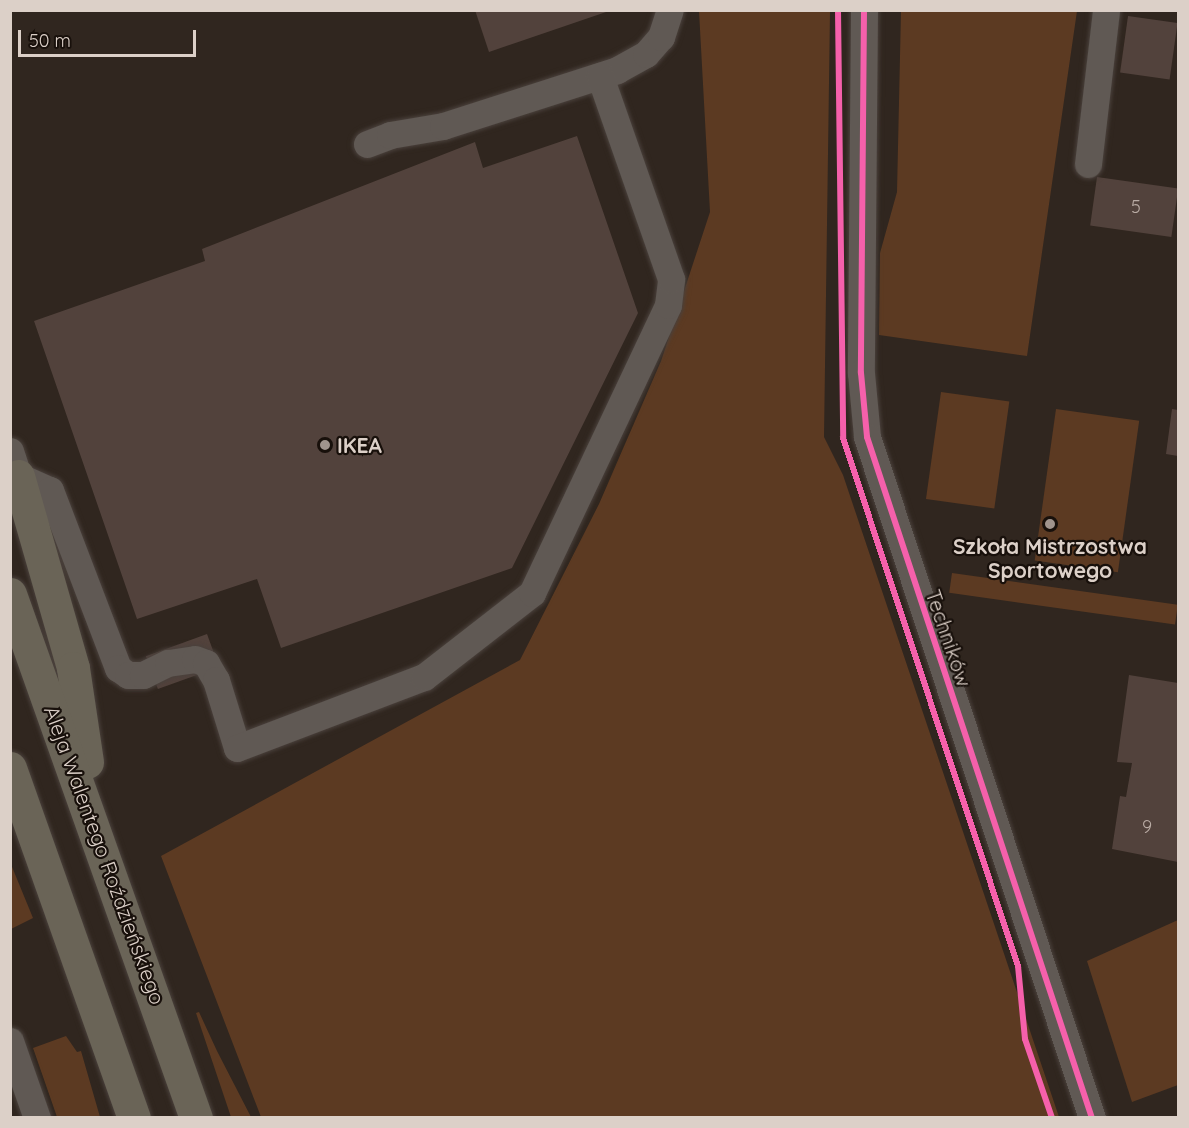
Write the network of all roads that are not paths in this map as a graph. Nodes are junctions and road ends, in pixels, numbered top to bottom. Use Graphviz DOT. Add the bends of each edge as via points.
graph roads {
  1 [pos="670,10"];
  2 [pos="864,10"];
  3 [pos="1106,10"];
  4 [pos="600,76"];
  5 [pos="368,144"];
  6 [pos="1088,164"];
  7 [pos="14,464"];
  8 [pos="10,594"];
  9 [pos="10,768"];
  10 [pos="98,835"];
  11 [pos="10,1041"];
  12 [pos="37,1118"];
  13 [pos="134,1118"];
  14 [pos="196,1118"];
  15 [pos="1092,1118"];
  1 -- 4 [label="street" via="661,37 646,54"];
  2 -- 15 [label="street, Techników" via="861,373 867,437"];
  3 -- 6 [label="street"];
  4 -- 5 [label="street" via="444,126 390,135"];
  4 -- 7 [label="street" via="671,279 668,305 532,593 424,677 237,748 216,680 206,663 195,659 168,663 143,675 128,675 118,668 50,490"];
  7 -- 10 [label="highway" via="73,668"];
  8 -- 10 [label="highway, Aleja Walentego Roździeńskiego"];
  9 -- 13 [label="highway"];
  10 -- 14 [label="highway, Aleja Walentego Roździeńskiego"];
  11 -- 12 [label="street"];
}
